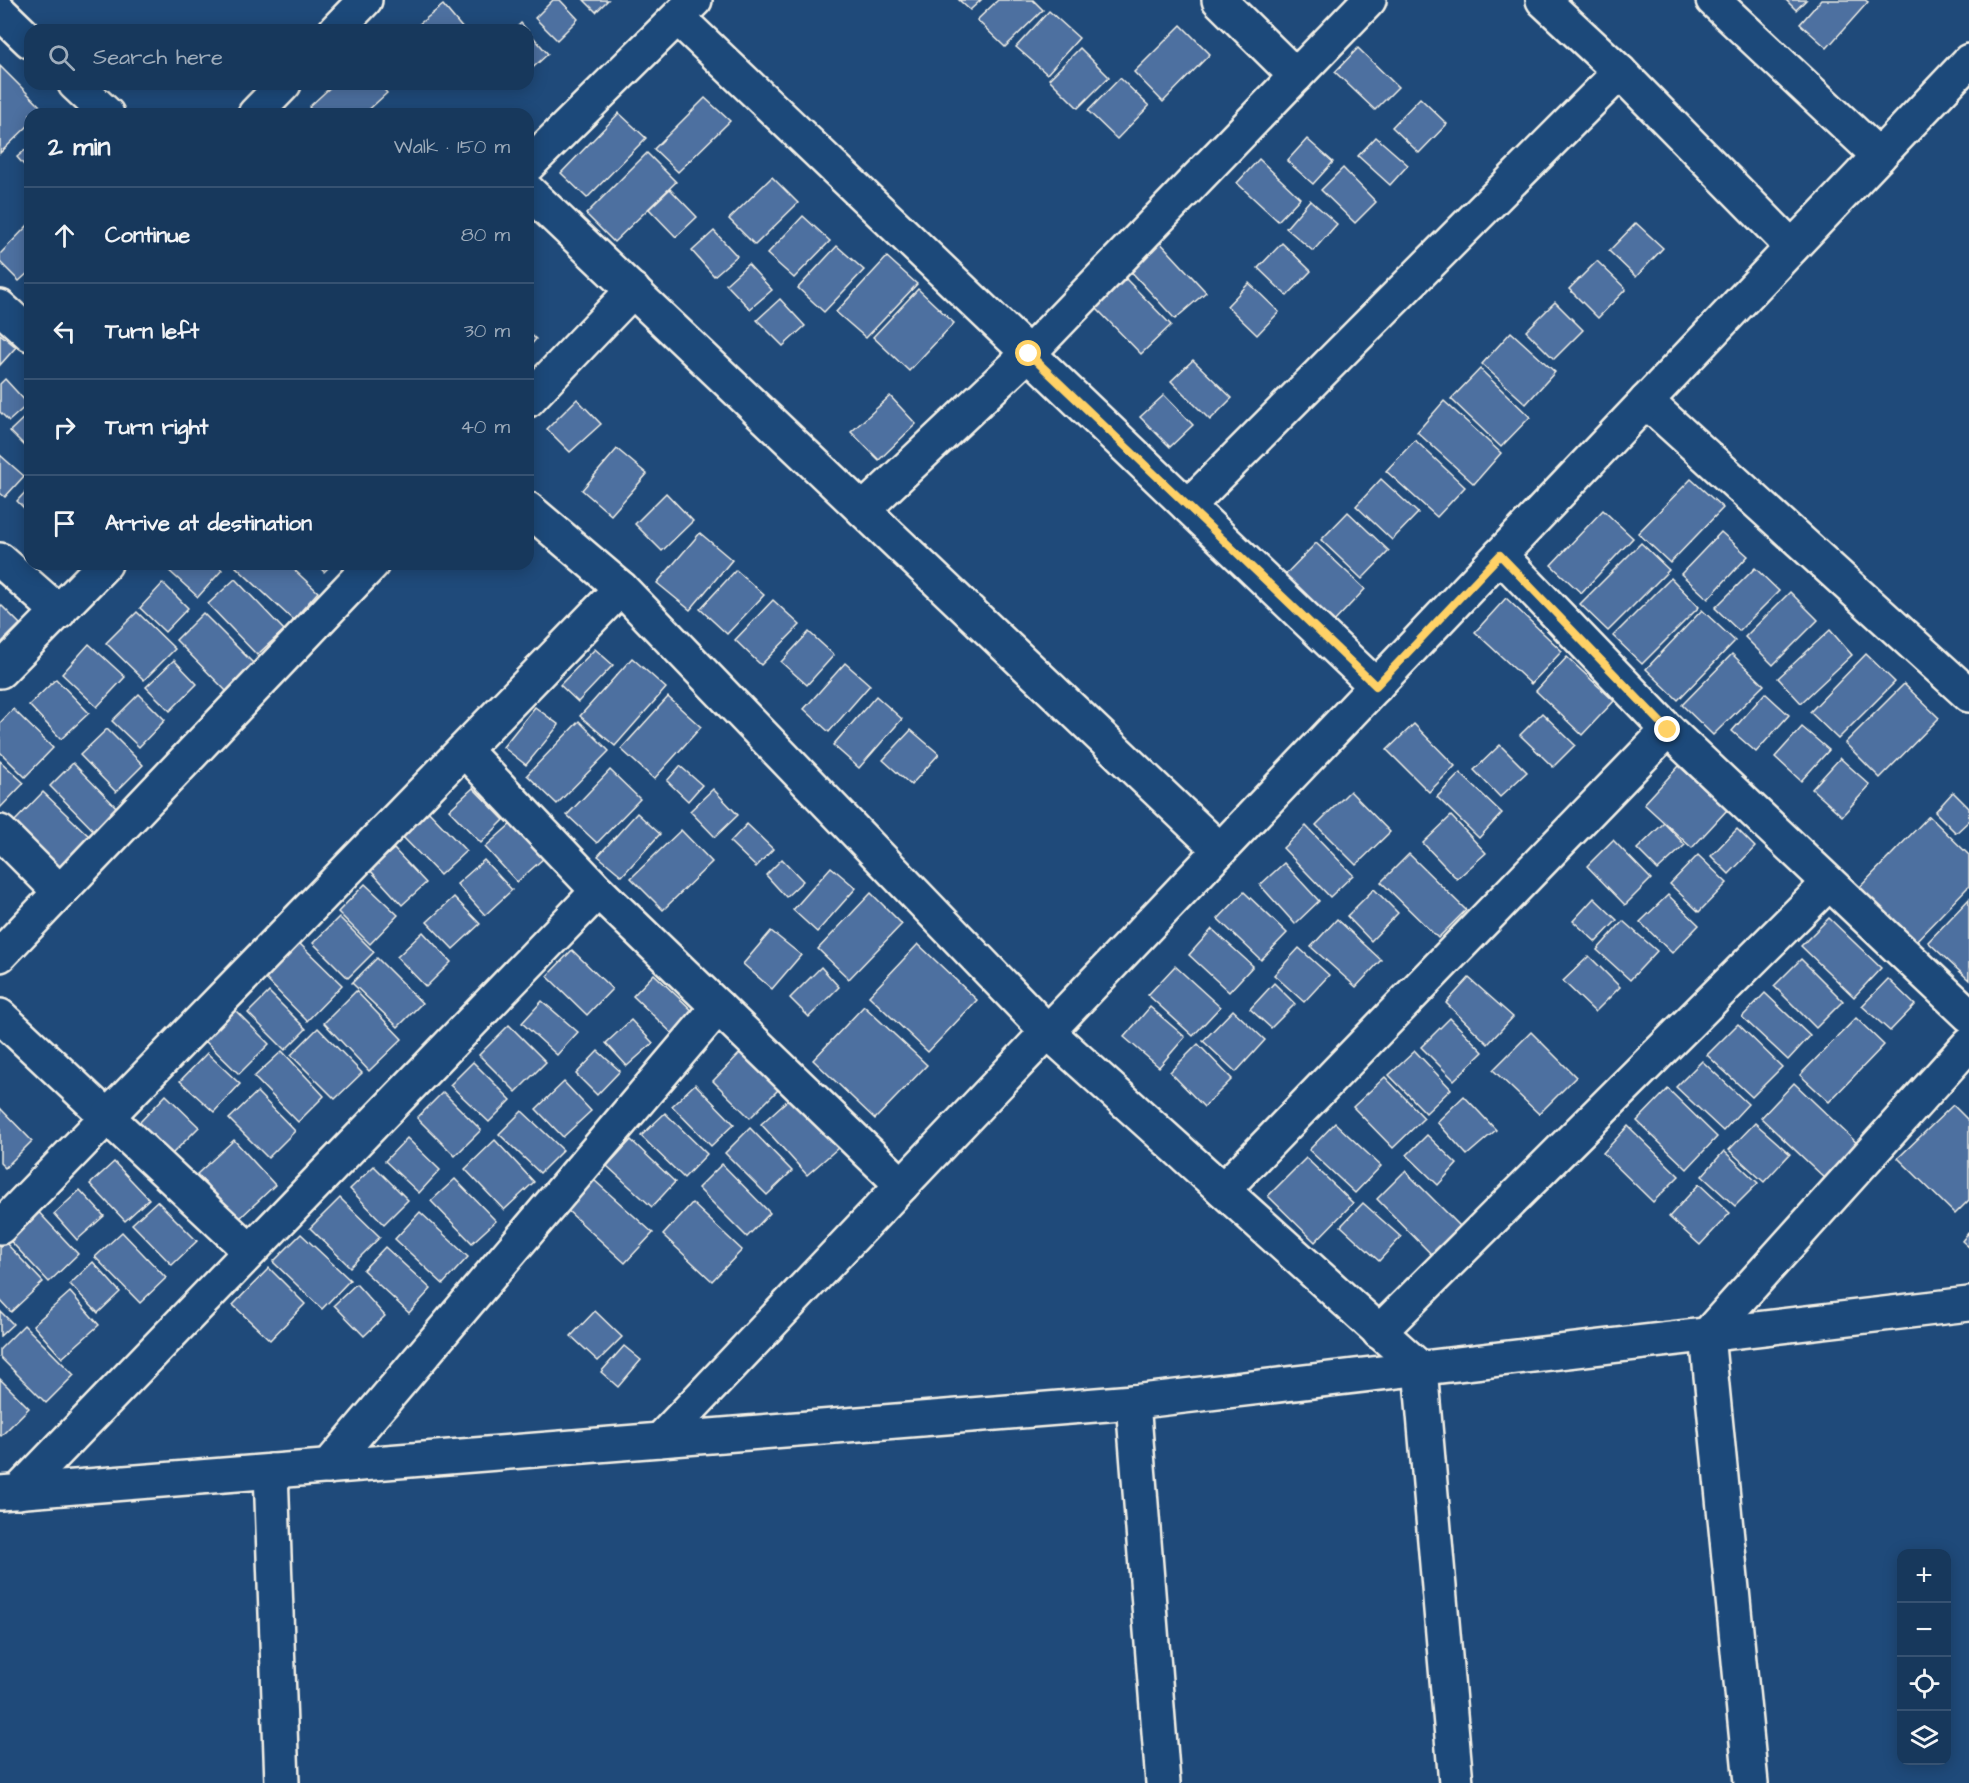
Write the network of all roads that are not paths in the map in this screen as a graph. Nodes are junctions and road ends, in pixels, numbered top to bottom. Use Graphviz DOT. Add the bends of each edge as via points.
graph roads {
  1 [pos="365,0"];
  2 [pos="1219,0"];
  3 [pos="1369,0"];
  4 [pos="1543,0"];
  5 [pos="1713,0"];
  6 [pos="686,9"];
  7 [pos="0,12"];
  8 [pos="342,24"];
  9 [pos="24,35"];
  10 [pos="1969,61"];
  11 [pos="1620,72"];
  12 [pos="1296,76"];
  13 [pos="81,90"];
  14 [pos="278,90"];
  15 [pos="101,108"];
  16 [pos="261,108"];
  17 [pos="1879,156"];
  18 [pos="534,159"];
  19 [pos="534,197"];
  20 [pos="1792,247"];
  21 [pos="633,290"];
  22 [pos="0,307"];
  23 [pos="24,329"];
  24 [pos="1029,354"];
  25 [pos="534,394"];
  26 [pos="1647,401"];
  27 [pos="1188,506"];
  28 [pos="863,510"];
  29 [pos="534,514"];
  30 [pos="1500,555"];
  31 [pos="0,560"];
  32 [pos="99,570"];
  33 [pos="366,570"];
  34 [pos="621,588"];
  35 [pos="58,612"];
  36 [pos="0,671"];
  37 [pos="1376,686"];
  38 [pos="1969,694"];
  39 [pos="1668,730"];
  40 [pos="464,750"];
  41 [pos="0,832"];
  42 [pos="1220,850"];
  43 [pos="1829,883"];
  44 [pos="598,891"];
  45 [pos="60,892"];
  46 [pos="0,955"];
  47 [pos="718,1007"];
  48 [pos="1969,1015"];
  49 [pos="0,1016"];
  50 [pos="1048,1032"];
  51 [pos="1969,1044"];
  52 [pos="108,1116"];
  53 [pos="902,1185"];
  54 [pos="1223,1190"];
  55 [pos="0,1227"];
  56 [pos="250,1251"];
  57 [pos="1969,1304"];
  58 [pos="1969,1309"];
  59 [pos="1379,1332"];
  60 [pos="1707,1335"];
  61 [pos="1420,1368"];
  62 [pos="1133,1402"];
  63 [pos="660,1440"];
  64 [pos="328,1467"];
  65 [pos="271,1472"];
  66 [pos="9,1492"];
  67 [pos="282,1783"];
  68 [pos="1163,1783"];
  69 [pos="1456,1783"];
  70 [pos="1751,1783"];
  1 -- 8 [label="street"];
  2 -- 12 [label="street"];
  3 -- 12 [label="street"];
  4 -- 11 [label="street"];
  5 -- 17 [label="street"];
  6 -- 18 [label="street"];
  6 -- 24 [label="street"];
  7 -- 9 [label="street"];
  10 -- 17 [label="street"];
  11 -- 20 [label="street"];
  11 -- 27 [label="street"];
  12 -- 24 [label="street"];
  13 -- 15 [label="street"];
  14 -- 16 [label="street"];
  17 -- 20 [label="street"];
  19 -- 21 [label="street"];
  20 -- 26 [label="street"];
  21 -- 25 [label="street"];
  21 -- 28 [label="street"];
  22 -- 23 [label="street"];
  24 -- 27 [label="street"];
  24 -- 28 [label="street"];
  26 -- 30 [label="street"];
  26 -- 38 [label="street"];
  27 -- 37 [label="street"];
  28 -- 42 [label="street"];
  29 -- 34 [label="street"];
  30 -- 37 [label="street"];
  30 -- 39 [label="street"];
  31 -- 35 [label="street"];
  32 -- 35 [label="street"];
  33 -- 45 [label="street"];
  34 -- 40 [label="street"];
  34 -- 50 [label="street"];
  35 -- 36 [label="street"];
  37 -- 42 [label="street"];
  39 -- 43 [label="street"];
  39 -- 54 [label="street"];
  40 -- 44 [label="street"];
  40 -- 52 [label="street"];
  41 -- 45 [label="street"];
  42 -- 50 [label="street"];
  43 -- 48 [label="street"];
  43 -- 59 [label="street"];
  44 -- 47 [label="street"];
  44 -- 56 [label="street"];
  45 -- 46 [label="street"];
  47 -- 53 [label="street"];
  47 -- 64 [label="street"];
  49 -- 52 [label="street"];
  50 -- 53 [label="street"];
  50 -- 54 [label="street"];
  51 -- 60 [label="street"];
  52 -- 55 [label="street"];
  52 -- 56 [label="street"];
  53 -- 63 [label="street"];
  54 -- 59 [label="street"];
  56 -- 66 [label="street"];
  57 -- 58 [label="street"];
  57 -- 60 [label="street"];
  59 -- 61 [label="street"];
  60 -- 61 [label="street"];
  60 -- 70 [label="street"];
  61 -- 62 [label="street"];
  61 -- 69 [label="street"];
  62 -- 63 [label="street"];
  62 -- 68 [label="street"];
  63 -- 64 [label="street"];
  64 -- 65 [label="street"];
  65 -- 66 [label="street"];
  65 -- 67 [label="street"];
}
